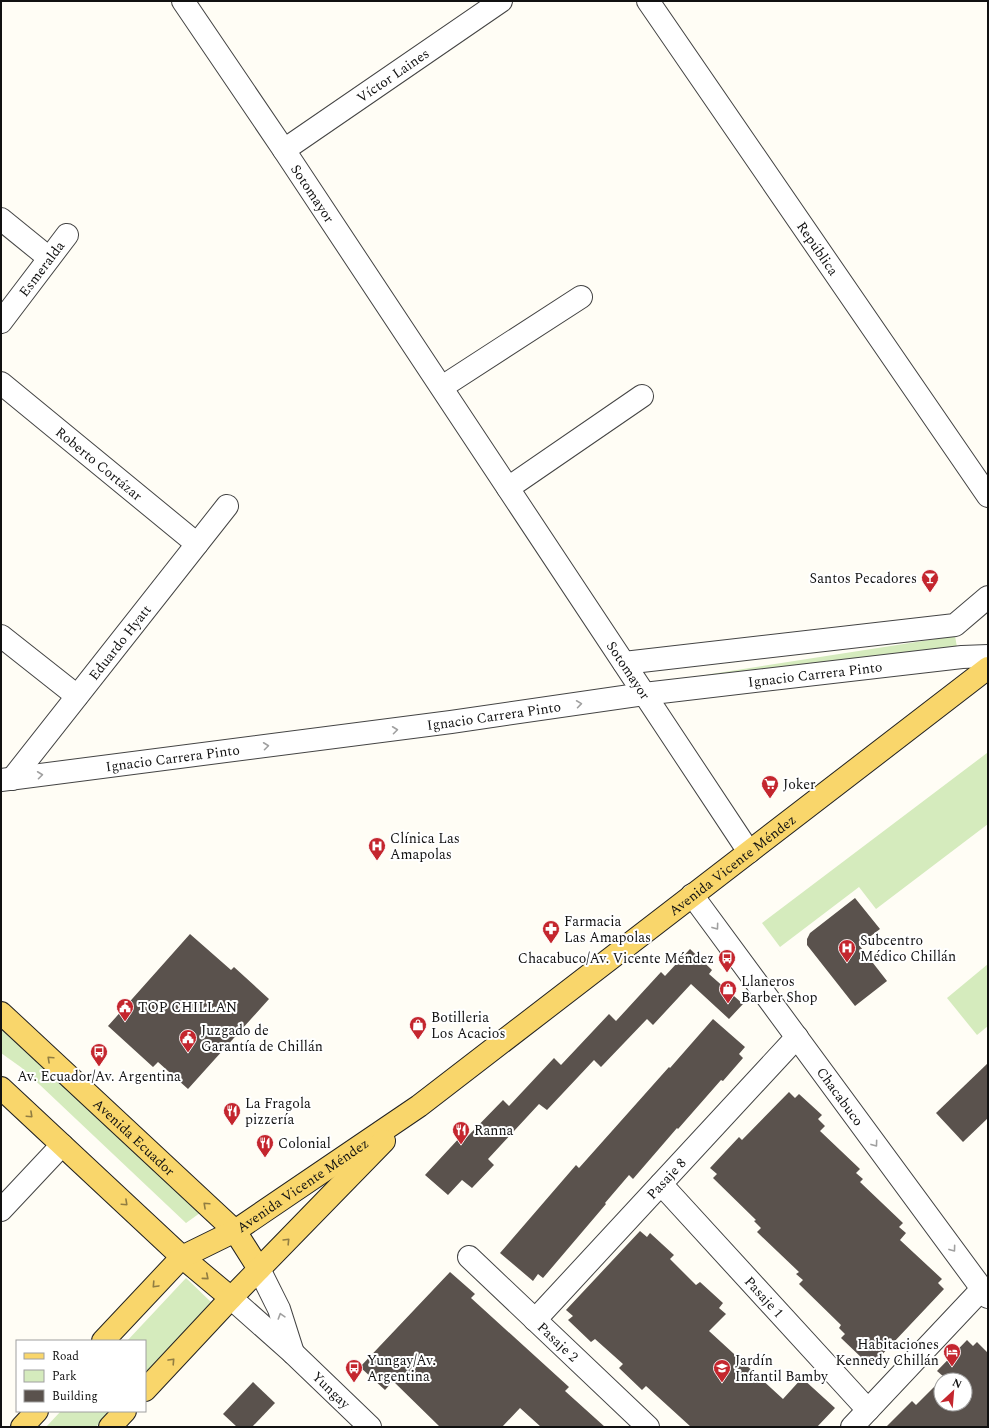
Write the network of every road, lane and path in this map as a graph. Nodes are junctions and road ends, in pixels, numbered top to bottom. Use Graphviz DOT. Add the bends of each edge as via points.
graph roads {
  1 [pos="183,1"];
  2 [pos="501,1"];
  3 [pos="648,1"];
  4 [pos="284,150"];
  5 [pos="1,219"];
  6 [pos="67,235"];
  7 [pos="49,258"];
  8 [pos="581,297"];
  9 [pos="1,322"];
  10 [pos="1,383"];
  11 [pos="442,387"];
  12 [pos="642,396"];
  13 [pos="508,488"];
  14 [pos="988,496"];
  15 [pos="227,506"];
  16 [pos="197,544"];
  17 [pos="988,597"];
  18 [pos="1,636"];
  19 [pos="988,656"];
  20 [pos="624,663"];
  21 [pos="988,668"];
  22 [pos="644,694"];
  23 [pos="77,696"];
  24 [pos="7,779"];
  25 [pos="749,852"];
  26 [pos="692,895"];
  27 [pos="1,1013"];
  28 [pos="797,1037"];
  29 [pos="1,1088"];
  30 [pos="418,1106"];
  31 [pos="62,1145"];
  32 [pos="661,1184"];
  33 [pos="1,1210"];
  34 [pos="234,1232"];
  35 [pos="469,1256"];
  36 [pos="182,1257"];
  37 [pos="259,1269"];
  38 [pos="985,1293"];
  39 [pos="231,1298"];
  40 [pos="535,1320"];
  41 [pos="104,1340"];
  42 [pos="293,1353"];
  43 [pos="146,1389"];
  44 [pos="868,1410"];
  45 [pos="37,1412"];
  46 [pos="124,1412"];
  47 [pos="22,1427"];
  48 [pos="110,1427"];
  49 [pos="370,1427"];
  50 [pos="648,1427"];
  51 [pos="852,1427"];
  1 -- 4 [label="street, Sotomayor"];
  2 -- 4 [label="street, Víctor Laines"];
  3 -- 14 [label="street, República"];
  4 -- 11 [label="street, Sotomayor"];
  5 -- 7 [label="street"];
  6 -- 7 [label="street, Esmeralda"];
  7 -- 9 [label="street, Esmeralda"];
  8 -- 11 [label="street"];
  10 -- 16 [label="street, Roberto Cortázar"];
  11 -- 13 [label="street, Sotomayor"];
  12 -- 13 [label="street"];
  13 -- 20 [label="street, Sotomayor"];
  15 -- 16 [label="street, Eduardo Hyatt"];
  16 -- 23 [label="street, Eduardo Hyatt"];
  17 -- 20 [label="street" via="955,625"];
  18 -- 23 [label="street"];
  19 -- 22 [label="street, Ignacio Carrera Pinto"];
  20 -- 22 [label="street, Sotomayor"];
  21 -- 25 [label="main road, Avenida Vicente Méndez"];
  24 -- 22 [label="street, Ignacio Carrera Pinto, one-way" via="451,722"];
  22 -- 25 [label="street, Sotomayor"];
  23 -- 24 [label="street, Eduardo Hyatt"];
  25 -- 26 [label="main road, Avenida Vicente Méndez"];
  26 -- 28 [label="street, Chacabuco, one-way"];
  26 -- 30 [label="main road, Avenida Vicente Méndez"];
  34 -- 27 [label="main road, Avenida Ecuador, one-way"];
  28 -- 32 [label="street, Pasaje 8"];
  28 -- 38 [label="street, Chacabuco, one-way"];
  29 -- 31 [label="main road, one-way"];
  30 -- 34 [label="main road, Avenida Vicente Méndez"];
  37 -- 30 [label="main road, Avenida Vicente Méndez, one-way"];
  31 -- 33 [label="street"];
  31 -- 36 [label="main road, one-way"];
  32 -- 40 [label="street, Pasaje 8"];
  32 -- 44 [label="street, Pasaje 1"];
  34 -- 36 [label="main road, Avenida Vicente Méndez"];
  34 -- 37 [label="main road, Avenida Ecuador"];
  35 -- 40 [label="street, Pasaje 2"];
  36 -- 39 [label="main road, one-way"];
  36 -- 41 [label="main road, one-way"];
  37 -- 39 [label="main road, Avenida Vicente Méndez"];
  42 -- 37 [label="street, Yungay, one-way" via="279,1309"];
  38 -- 44 [label="street"];
  39 -- 42 [label="street, Yungay"];
  43 -- 39 [label="main road, Avenida Vicente Méndez, one-way"];
  40 -- 50 [label="street, Pasaje 2"];
  42 -- 49 [label="street, Yungay"];
  44 -- 51 [label="street"];
  45 -- 47 [label="main road"];
  46 -- 48 [label="main road"];
}
